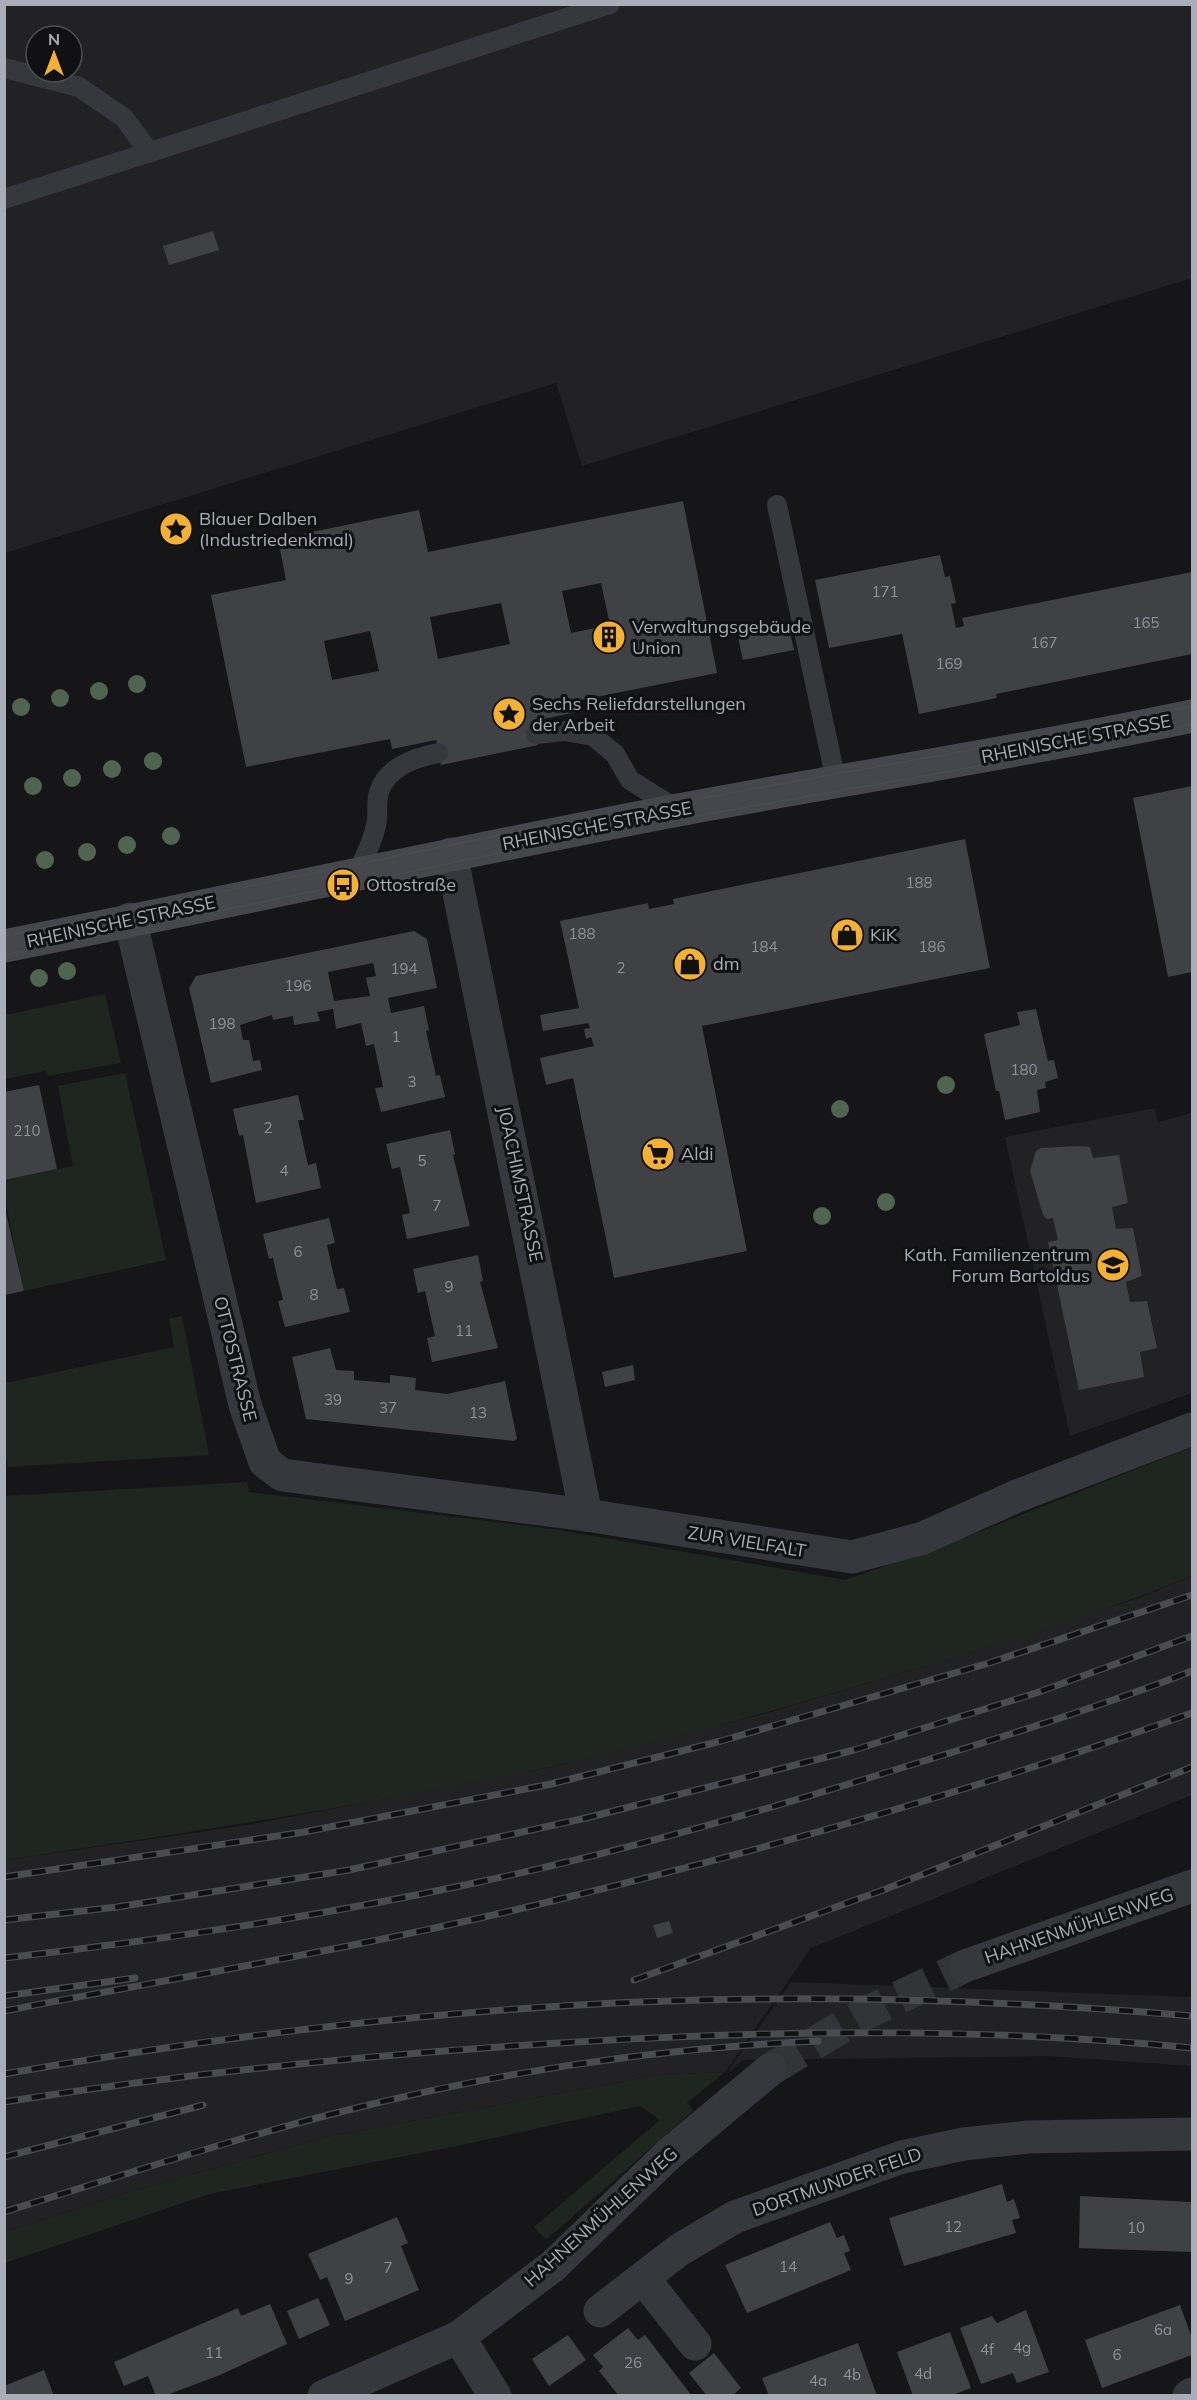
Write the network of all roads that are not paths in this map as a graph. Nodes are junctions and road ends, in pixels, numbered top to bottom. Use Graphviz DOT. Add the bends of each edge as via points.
graph roads {
  1 [pos="610,4"];
  2 [pos="4,68"];
  3 [pos="150,153"];
  4 [pos="4,199"];
  5 [pos="777,505"];
  6 [pos="1192,716"];
  7 [pos="536,734"];
  8 [pos="438,753"];
  9 [pos="836,781"];
  10 [pos="678,810"];
  11 [pos="451,854"];
  12 [pos="358,873"];
  13 [pos="130,919"];
  14 [pos="4,946"];
  15 [pos="1192,1429"];
  16 [pos="282,1475"];
  17 [pos="586,1515"];
  18 [pos="1192,1886"];
  19 [pos="965,1966"];
  20 [pos="771,2069"];
  21 [pos="1192,2134"];
  22 [pos="643,2278"];
  23 [pos="600,2311"];
  24 [pos="459,2337"];
  25 [pos="695,2344"];
  26 [pos="324,2396"];
  27 [pos="495,2396"];
  1 -- 3 [label="lane"];
  2 -- 3 [label="lane" via="79,87 124,118"];
  3 -- 4 [label="lane"];
  5 -- 9 [label="lane"];
  6 -- 9 [label="main road, RHEINISCHE STRASSE"];
  7 -- 10 [label="lane" via="565,731 593,736 615,754 630,780"];
  8 -- 12 [label="lane" via="418,757 387,778 379,792 377,820"];
  9 -- 10 [label="main road, RHEINISCHE STRASSE"];
  10 -- 11 [label="main road, RHEINISCHE STRASSE"];
  11 -- 12 [label="main road, RHEINISCHE STRASSE"];
  11 -- 17 [label="street, JOACHIMSTRASSE"];
  12 -- 13 [label="main road, RHEINISCHE STRASSE"];
  13 -- 14 [label="main road, RHEINISCHE STRASSE"];
  13 -- 16 [label="street, OTTOSTRASSE" via="245,1405 265,1462"];
  15 -- 17 [label="street, ZUR VIELFALT" via="1017,1496 923,1538 852,1557"];
  16 -- 17 [label="street, ZUR VIELFALT"];
  18 -- 19 [label="street, HAHNENMÜHLENWEG"];
  20 -- 24 [label="street, HAHNENMÜHLENWEG" via="669,2154 553,2266"];
  21 -- 22 [label="street, DORTMUNDER FELD" via="1028,2137 964,2144 903,2157 735,2217 706,2232"];
  22 -- 23 [label="street, DORTMUNDER FELD"];
  22 -- 25 [label="street"];
  24 -- 26 [label="street, HAHNENMÜHLENWEG"];
  24 -- 27 [label="street"];
}
